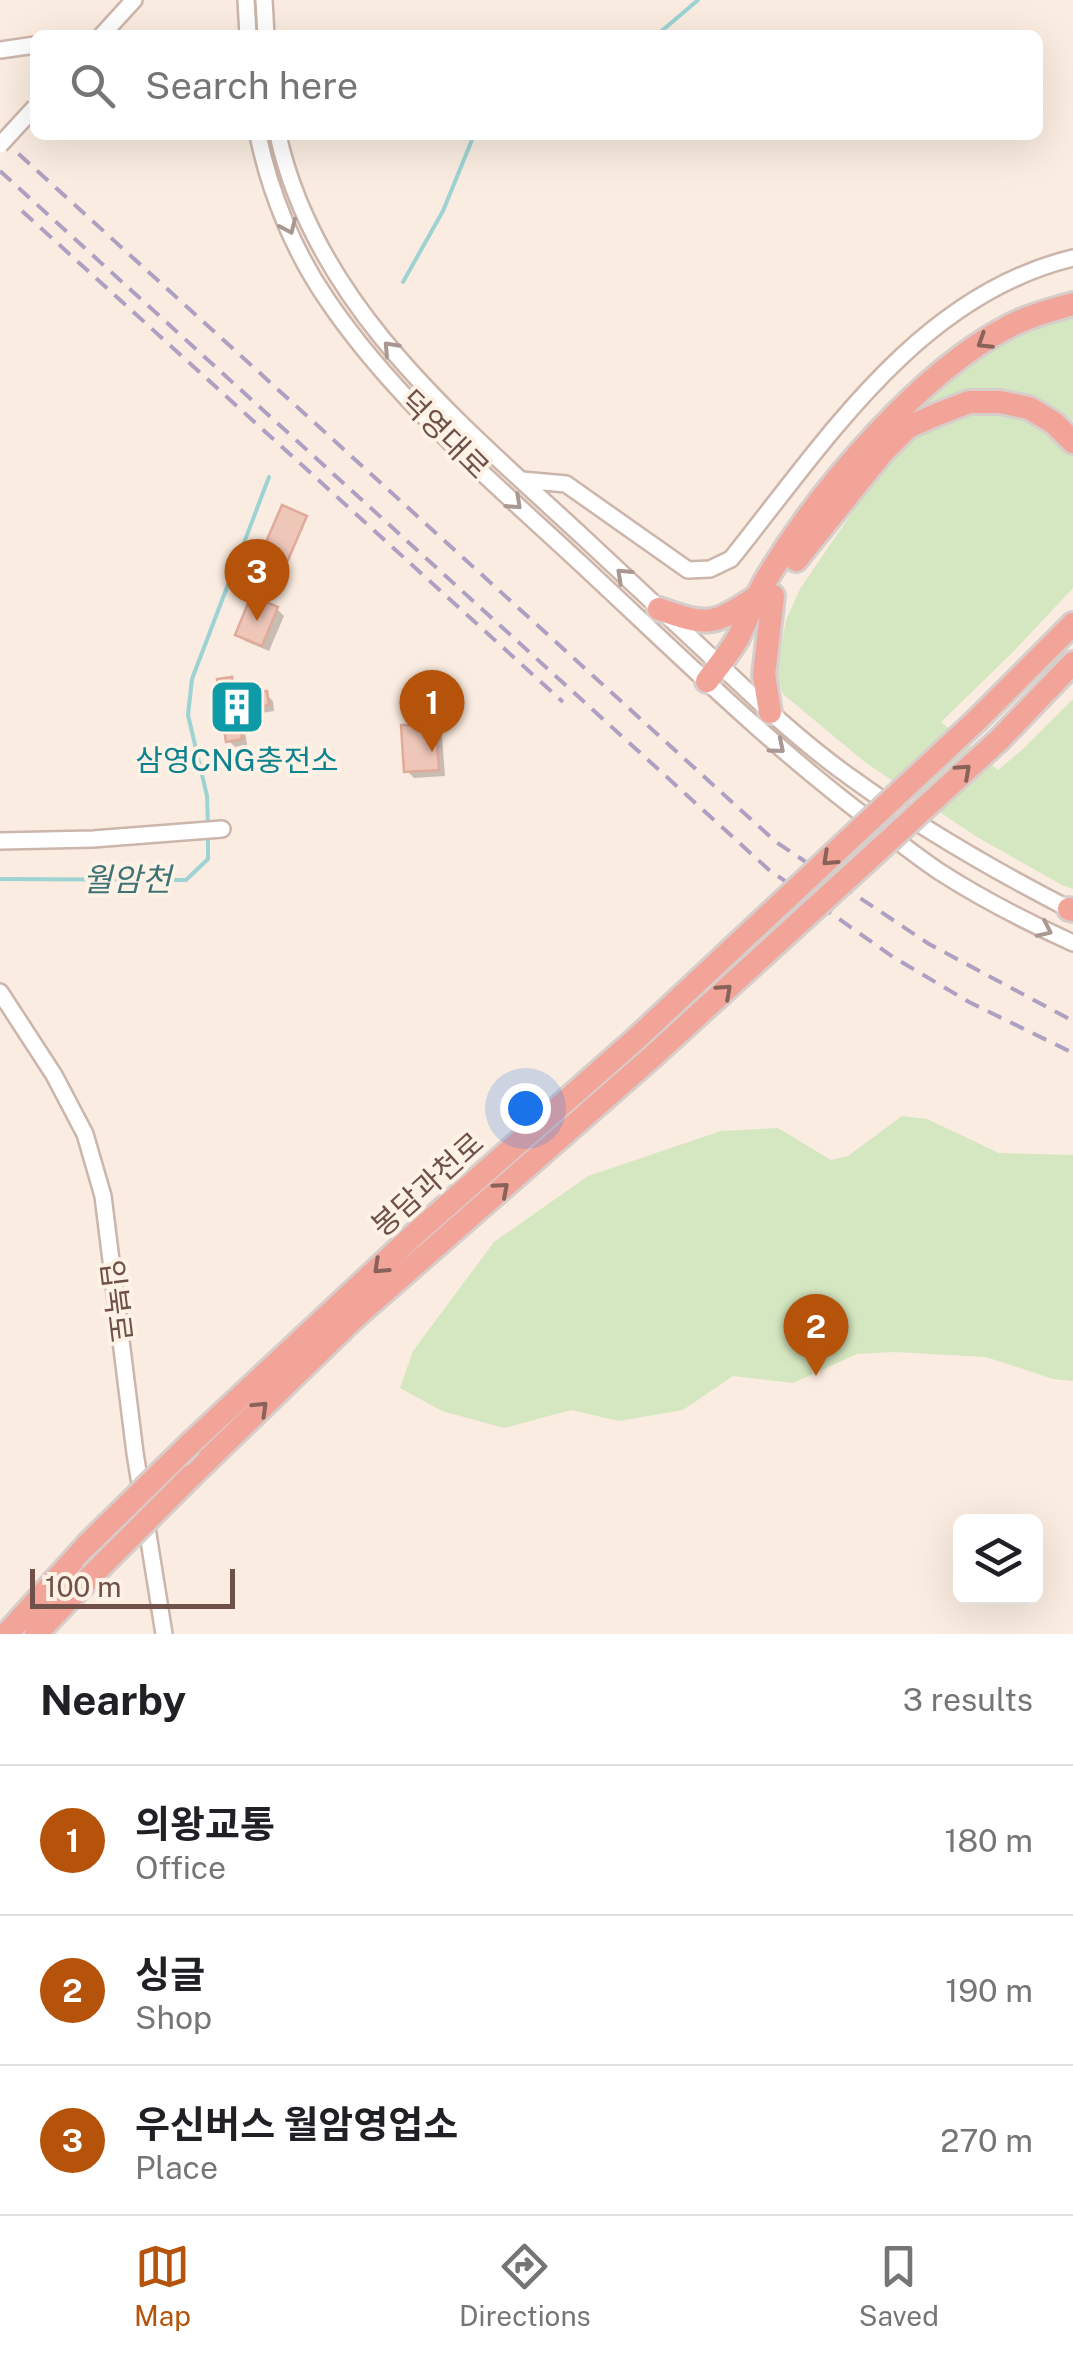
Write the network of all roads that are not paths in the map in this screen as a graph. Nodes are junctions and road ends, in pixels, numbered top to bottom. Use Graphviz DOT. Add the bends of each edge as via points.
graph roads {
  1 [pos="134,0"];
  2 [pos="246,0"];
  3 [pos="264,0"];
  4 [pos="107,30"];
  5 [pos="248,30"];
  6 [pos="266,30"];
  7 [pos="30,45"];
  8 [pos="0,50"];
  9 [pos="30,112"];
  10 [pos="259,140"];
  11 [pos="279,140"];
  12 [pos="0,145"];
  13 [pos="1073,258"];
  14 [pos="1073,304"];
  15 [pos="1073,442"];
  16 [pos="522,480"];
  17 [pos="765,596"];
  18 [pos="660,609"];
  19 [pos="1073,611"];
  20 [pos="1073,624"];
  21 [pos="1050,647"];
  22 [pos="1073,663"];
  23 [pos="713,673"];
  24 [pos="770,712"];
  25 [pos="222,829"];
  26 [pos="0,841"];
  27 [pos="1072,910"];
  28 [pos="1073,943"];
  29 [pos="0,992"];
  30 [pos="7,1634"];
  31 [pos="36,1634"];
  32 [pos="164,1634"];
  1 -- 4 [label="street"];
  2 -- 5 [label="street"];
  3 -- 6 [label="street"];
  7 -- 8 [label="street"];
  9 -- 12 [label="street, bridge"];
  10 -- 23 [label="street, 덕영대로, one-way" via="294,241 363,349 440,433"];
  16 -- 11 [label="street, 덕영대로, one-way" via="378,335 351,298 310,227"];
  13 -- 16 [label="street" via="966,303 906,353 830,433 731,559 710,570 688,570 566,484"];
  14 -- 17 [label="highway, one-way" via="1009,326 927,384 818,504 772,570"];
  15 -- 17 [label="highway" via="1029,408 1000,402 968,402 908,427"];
  18 -- 16 [label="street, 덕영대로, one-way"];
  17 -- 18 [label="highway" via="710,622"];
  17 -- 23 [label="highway" via="756,622"];
  17 -- 24 [label="highway"];
  18 -- 23 [label="street, 덕영대로"];
  19 -- 21 [label="highway"];
  20 -- 21 [label="highway, 봉담과천로"];
  21 -- 30 [label="highway, 봉담과천로, one-way, bridge" via="636,1039 190,1444"];
  31 -- 22 [label="highway, 봉담과천로, one-way, bridge" via="354,1318 999,740"];
  23 -- 24 [label="street"];
  23 -- 28 [label="street, one-way" via="780,750 846,803 938,871"];
  24 -- 27 [label="street" via="852,779"];
  25 -- 26 [label="street"];
  29 -- 32 [label="street, 입북로" via="85,1134 103,1196"];
}
